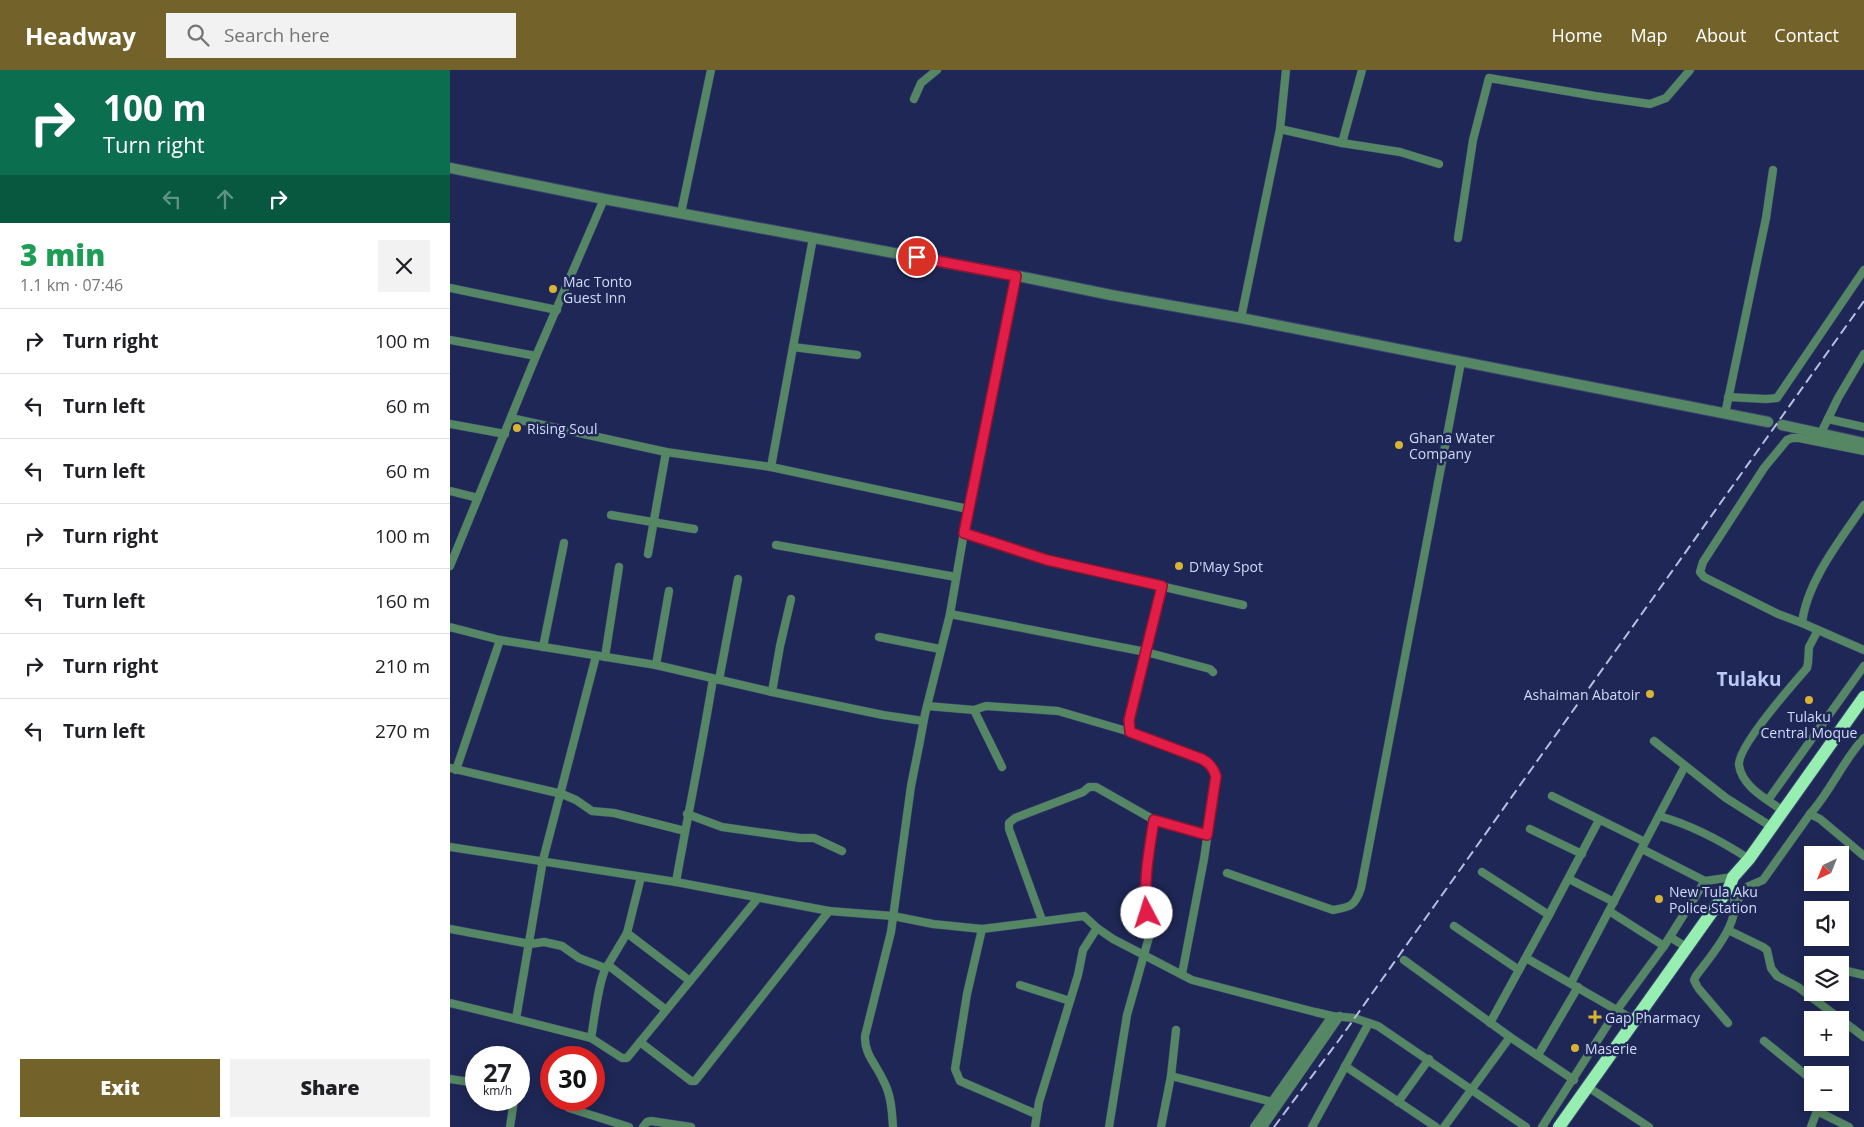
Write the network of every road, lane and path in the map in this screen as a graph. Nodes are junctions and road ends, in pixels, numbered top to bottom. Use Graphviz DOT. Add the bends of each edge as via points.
graph roads {
  1 [pos="711,70"];
  2 [pos="937,70"];
  3 [pos="1286,70"];
  4 [pos="1362,70"];
  5 [pos="1690,70"];
  6 [pos="914,99"];
  7 [pos="1280,129"];
  8 [pos="1342,142"];
  9 [pos="1439,164"];
  10 [pos="450,168"];
  11 [pos="1774,170"];
  12 [pos="604,199"];
  13 [pos="681,213"];
  14 [pos="813,238"];
  15 [pos="1458,238"];
  16 [pos="1864,270"];
  17 [pos="1016,276"];
  18 [pos="450,288"];
  19 [pos="557,310"];
  20 [pos="1241,318"];
  21 [pos="450,340"];
  22 [pos="793,347"];
  23 [pos="1864,354"];
  24 [pos="857,355"];
  25 [pos="536,356"];
  26 [pos="1461,362"];
  27 [pos="1728,397"];
  28 [pos="1725,414"];
  29 [pos="511,418"];
  30 [pos="1828,419"];
  31 [pos="1768,422"];
  32 [pos="450,424"];
  33 [pos="1782,425"];
  34 [pos="1864,427"];
  35 [pos="1821,433"];
  36 [pos="505,434"];
  37 [pos="1864,442"];
  38 [pos="1864,451"];
  39 [pos="666,452"];
  40 [pos="771,467"];
  41 [pos="450,491"];
  42 [pos="478,498"];
  43 [pos="1864,505"];
  44 [pos="968,509"];
  45 [pos="611,516"];
  46 [pos="653,523"];
  47 [pos="694,529"];
  48 [pos="964,533"];
  49 [pos="564,543"];
  50 [pos="776,545"];
  51 [pos="648,554"];
  52 [pos="451,564"];
  53 [pos="619,567"];
  54 [pos="956,577"];
  55 [pos="738,580"];
  56 [pos="1162,586"];
  57 [pos="669,591"];
  58 [pos="791,599"];
  59 [pos="1243,605"];
  60 [pos="950,614"];
  61 [pos="1802,623"];
  62 [pos="450,627"];
  63 [pos="1818,630"];
  64 [pos="879,637"];
  65 [pos="500,640"];
  66 [pos="543,647"];
  67 [pos="940,649"];
  68 [pos="1864,650"];
  69 [pos="1146,652"];
  70 [pos="596,656"];
  71 [pos="606,657"];
  72 [pos="656,665"];
  73 [pos="1864,666"];
  74 [pos="1213,672"];
  75 [pos="716,679"];
  76 [pos="772,692"];
  77 [pos="1864,697"];
  78 [pos="927,706"];
  79 [pos="974,710"];
  80 [pos="923,721"];
  81 [pos="1130,732"];
  82 [pos="1864,738"];
  83 [pos="1654,741"];
  84 [pos="1685,766"];
  85 [pos="1002,767"];
  86 [pos="453,769"];
  87 [pos="562,794"];
  88 [pos="1552,796"];
  89 [pos="1768,800"];
  90 [pos="1783,811"];
  91 [pos="688,814"];
  92 [pos="1810,814"];
  93 [pos="1659,816"];
  94 [pos="1154,820"];
  95 [pos="1599,820"];
  96 [pos="1772,827"];
  97 [pos="1530,829"];
  98 [pos="685,831"];
  99 [pos="1207,835"];
  100 [pos="1643,845"];
  101 [pos="450,847"];
  102 [pos="842,851"];
  103 [pos="1582,854"];
  104 [pos="1864,856"];
  105 [pos="1749,859"];
  106 [pos="543,860"];
  107 [pos="1482,872"];
  108 [pos="1227,873"];
  109 [pos="641,877"];
  110 [pos="1568,880"];
  111 [pos="1705,881"];
  112 [pos="676,882"];
  113 [pos="1731,883"];
  114 [pos="758,898"];
  115 [pos="1614,902"];
  116 [pos="1735,904"];
  117 [pos="829,910"];
  118 [pos="1609,911"];
  119 [pos="1550,915"];
  120 [pos="893,916"];
  121 [pos="1042,920"];
  122 [pos="1454,926"];
  123 [pos="982,928"];
  124 [pos="1097,928"];
  125 [pos="450,929"];
  126 [pos="1728,930"];
  127 [pos="627,933"];
  128 [pos="1670,937"];
  129 [pos="530,944"];
  130 [pos="1664,946"];
  131 [pos="1686,947"];
  132 [pos="1144,955"];
  133 [pos="1526,958"];
  134 [pos="1404,960"];
  135 [pos="607,966"];
  136 [pos="1519,970"];
  137 [pos="1849,971"];
  138 [pos="1182,974"];
  139 [pos="1864,975"];
  140 [pos="690,981"];
  141 [pos="1020,985"];
  142 [pos="1574,985"];
  143 [pos="1070,1001"];
  144 [pos="450,1003"];
  145 [pos="666,1010"];
  146 [pos="1617,1010"];
  147 [pos="1336,1016"];
  148 [pos="516,1018"];
  149 [pos="1634,1020"];
  150 [pos="1369,1023"];
  151 [pos="1490,1023"];
  152 [pos="1728,1023"];
  153 [pos="1176,1030"];
  154 [pos="1510,1037"];
  155 [pos="1864,1037"];
  156 [pos="591,1038"];
  157 [pos="1764,1041"];
  158 [pos="640,1042"];
  159 [pos="1538,1055"];
  160 [pos="1429,1059"];
  161 [pos="1345,1066"];
  162 [pos="1804,1074"];
  163 [pos="1171,1076"];
  164 [pos="450,1078"];
  165 [pos="1574,1080"];
  166 [pos="465,1081"];
  167 [pos="1588,1086"];
  168 [pos="1472,1088"];
  169 [pos="1272,1102"];
  170 [pos="1398,1102"];
  171 [pos="512,1111"];
  172 [pos="579,1111"];
  173 [pos="1817,1111"];
  174 [pos="1824,1111"];
  175 [pos="1036,1114"];
  176 [pos="1314,1126"];
  177 [pos="510,1127"];
  178 [pos="630,1127"];
  179 [pos="643,1127"];
  180 [pos="691,1127"];
  181 [pos="892,1127"];
  182 [pos="1035,1127"];
  183 [pos="1110,1127"];
  184 [pos="1161,1127"];
  185 [pos="1254,1127"];
  186 [pos="1264,1127"];
  187 [pos="1436,1127"];
  188 [pos="1444,1127"];
  189 [pos="1526,1127"];
  190 [pos="1542,1127"];
  191 [pos="1560,1127"];
  192 [pos="1649,1127"];
  193 [pos="1811,1127"];
  194 [pos="1849,1127"];
  1 -- 13 [label="street"];
  2 -- 6 [label="street" via="921,83"];
  3 -- 7 [label="street"];
  4 -- 8 [label="street"];
  5 -- 15 [label="street" via="1666,98 1650,104 1489,78 1473,140"];
  7 -- 8 [label="street"];
  7 -- 20 [label="street"];
  8 -- 9 [label="street" via="1400,152"];
  10 -- 12 [label="street"];
  11 -- 27 [label="street"];
  12 -- 13 [label="street"];
  12 -- 19 [label="street"];
  13 -- 14 [label="street"];
  14 -- 17 [label="street"];
  14 -- 22 [label="street"];
  16 -- 27 [label="street" via="1777,398"];
  17 -- 20 [label="street"];
  17 -- 44 [label="street"];
  18 -- 19 [label="street"];
  19 -- 25 [label="street"];
  20 -- 26 [label="street"];
  21 -- 25 [label="street"];
  22 -- 24 [label="street"];
  22 -- 40 [label="street"];
  23 -- 30 [label="street"];
  25 -- 29 [label="street"];
  26 -- 28 [label="street"];
  26 -- 108 [label="street" via="1357,900 1349,907 1333,910"];
  27 -- 28 [label="street"];
  28 -- 31 [label="street"];
  29 -- 36 [label="street"];
  29 -- 39 [label="street"];
  30 -- 34 [label="street"];
  30 -- 35 [label="street"];
  32 -- 36 [label="street"];
  33 -- 35 [label="street"];
  35 -- 37 [label="street"];
  36 -- 42 [label="street"];
  38 -- 61 [label="street" via="1800,438 1787,440 1764,468 1701,567 1704,577"];
  39 -- 40 [label="street"];
  39 -- 46 [label="street"];
  40 -- 44 [label="street"];
  41 -- 42 [label="street"];
  42 -- 52 [label="street"];
  43 -- 61 [label="street" via="1824,564"];
  44 -- 48 [label="street"];
  45 -- 46 [label="street"];
  46 -- 47 [label="street"];
  46 -- 51 [label="street"];
  48 -- 54 [label="street"];
  48 -- 56 [label="street" via="1047,560"];
  49 -- 66 [label="street"];
  50 -- 54 [label="street"];
  53 -- 71 [label="street"];
  54 -- 60 [label="street"];
  55 -- 75 [label="street"];
  56 -- 59 [label="street"];
  56 -- 69 [label="street"];
  57 -- 72 [label="street"];
  58 -- 76 [label="street"];
  60 -- 67 [label="street"];
  60 -- 69 [label="street"];
  61 -- 63 [label="street"];
  62 -- 65 [label="street"];
  63 -- 68 [label="street"];
  63 -- 89 [label="street" via="1809,647 1806,668 1758,728 1740,757 1739,764 1746,780"];
  64 -- 67 [label="street"];
  65 -- 66 [label="street"];
  65 -- 86 [label="street"];
  66 -- 70 [label="street"];
  67 -- 78 [label="street"];
  69 -- 74 [label="street"];
  69 -- 81 [label="street" via="1129,720"];
  70 -- 71 [label="street"];
  70 -- 87 [label="street"];
  71 -- 72 [label="street"];
  72 -- 75 [label="street"];
  73 -- 89 [label="street"];
  75 -- 76 [label="street"];
  75 -- 91 [label="street"];
  76 -- 80 [label="street"];
  77 -- 90 [label="highway"];
  78 -- 79 [label="street"];
  78 -- 80 [label="street"];
  79 -- 81 [label="street" via="986,706 1058,711"];
  79 -- 85 [label="street"];
  80 -- 120 [label="street"];
  81 -- 99 [label="street" via="1202,759 1214,769 1216,776"];
  82 -- 92 [label="street"];
  83 -- 84 [label="street"];
  84 -- 93 [label="street"];
  84 -- 96 [label="street" via="1726,798"];
  86 -- 87 [label="street"];
  87 -- 98 [label="street" via="592,811 620,814"];
  87 -- 106 [label="street"];
  88 -- 95 [label="street"];
  89 -- 90 [label="street"];
  90 -- 96 [label="highway"];
  91 -- 98 [label="street"];
  91 -- 102 [label="street" via="722,826 814,838"];
  92 -- 104 [label="street"];
  92 -- 116 [label="street" via="1763,880 1747,886"];
  93 -- 100 [label="street"];
  93 -- 105 [label="street" via="1709,834"];
  94 -- 99 [label="street"];
  94 -- 121 [label="street" via="1096,787 1089,787 1009,822 1009,830"];
  94 -- 132 [label="street" via="1145,893 1150,929"];
  95 -- 100 [label="street"];
  95 -- 103 [label="street"];
  96 -- 105 [label="highway"];
  97 -- 103 [label="street"];
  98 -- 112 [label="street"];
  99 -- 138 [label="street"];
  100 -- 111 [label="street"];
  100 -- 115 [label="street"];
  101 -- 106 [label="street"];
  103 -- 110 [label="street"];
  105 -- 113 [label="highway"];
  106 -- 109 [label="street"];
  106 -- 129 [label="street"];
  107 -- 119 [label="street"];
  109 -- 112 [label="street"];
  109 -- 127 [label="street"];
  110 -- 115 [label="street"];
  110 -- 119 [label="street"];
  111 -- 113 [label="street"];
  111 -- 128 [label="street"];
  112 -- 114 [label="street"];
  113 -- 116 [label="street"];
  113 -- 131 [label="highway" via="1721,885 1711,898 1689,934"];
  114 -- 117 [label="street"];
  114 -- 140 [label="street"];
  115 -- 118 [label="street"];
  116 -- 126 [label="street"];
  117 -- 120 [label="street"];
  117 -- 158 [label="street" via="696,1081"];
  118 -- 130 [label="street"];
  118 -- 142 [label="street"];
  119 -- 133 [label="street"];
  120 -- 123 [label="street"];
  120 -- 181 [label="street" via="864,1045 884,1081 890,1100"];
  121 -- 123 [label="street"];
  121 -- 124 [label="street" via="1084,916"];
  122 -- 136 [label="street"];
  123 -- 175 [label="street" via="967,994 956,1075 960,1081"];
  124 -- 132 [label="street"];
  124 -- 143 [label="street" via="1083,950"];
  125 -- 129 [label="street"];
  126 -- 152 [label="street" via="1694,980"];
  126 -- 155 [label="street" via="1767,950 1777,976 1798,987"];
  127 -- 135 [label="street"];
  127 -- 140 [label="street"];
  128 -- 130 [label="street"];
  128 -- 131 [label="street"];
  129 -- 135 [label="street" via="544,942 562,946 576,956"];
  129 -- 148 [label="street"];
  130 -- 146 [label="street"];
  131 -- 149 [label="highway"];
  132 -- 138 [label="street"];
  132 -- 183 [label="street" via="1127,1016"];
  133 -- 136 [label="street"];
  133 -- 142 [label="street"];
  134 -- 151 [label="street"];
  135 -- 145 [label="street"];
  135 -- 156 [label="street"];
  136 -- 151 [label="street"];
  137 -- 139 [label="street"];
  138 -- 147 [label="street" via="1202,983"];
  140 -- 145 [label="street"];
  141 -- 143 [label="street"];
  142 -- 146 [label="street"];
  142 -- 159 [label="street"];
  143 -- 175 [label="street"];
  144 -- 148 [label="street"];
  145 -- 158 [label="street"];
  146 -- 149 [label="street"];
  146 -- 165 [label="street"];
  147 -- 150 [label="street"];
  147 -- 169 [label="street"];
  147 -- 186 [label="street"];
  148 -- 156 [label="street"];
  149 -- 167 [label="highway"];
  150 -- 160 [label="street" via="1384,1029"];
  150 -- 161 [label="street"];
  151 -- 154 [label="street"];
  153 -- 163 [label="street"];
  154 -- 159 [label="street"];
  154 -- 168 [label="street"];
  156 -- 158 [label="street" via="622,1058 627,1058"];
  157 -- 162 [label="street"];
  159 -- 165 [label="street"];
  160 -- 168 [label="street"];
  160 -- 170 [label="street"];
  161 -- 170 [label="street"];
  161 -- 176 [label="street"];
  163 -- 169 [label="street"];
  163 -- 184 [label="street"];
  164 -- 166 [label="street"];
  165 -- 190 [label="street"];
  167 -- 191 [label="highway"];
  167 -- 192 [label="street"];
  168 -- 188 [label="street"];
  168 -- 189 [label="street"];
  169 -- 185 [label="street"];
  170 -- 187 [label="street"];
  171 -- 177 [label="street"];
  172 -- 178 [label="street"];
  173 -- 193 [label="street"];
  174 -- 194 [label="street"];
  175 -- 182 [label="street"];
  179 -- 180 [label="street" via="651,1121"];
}
